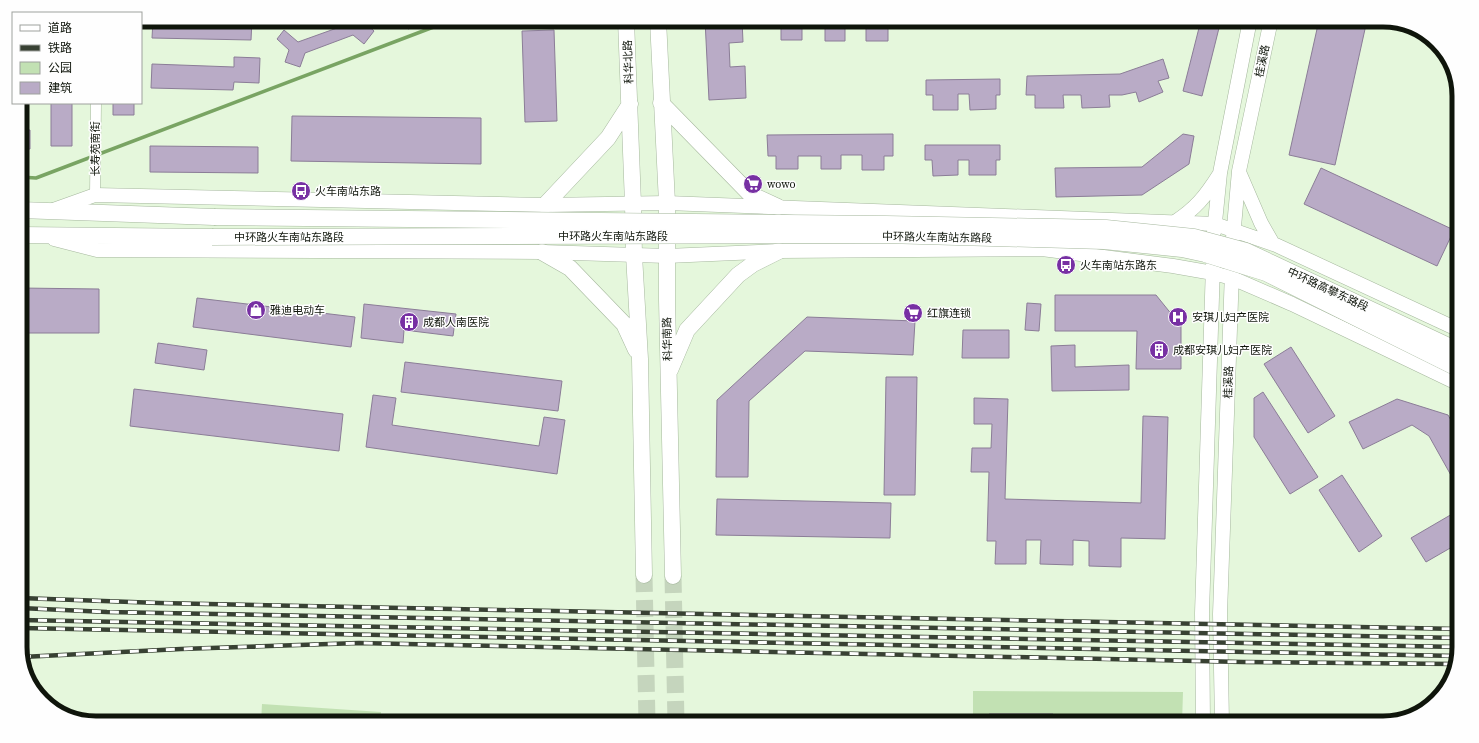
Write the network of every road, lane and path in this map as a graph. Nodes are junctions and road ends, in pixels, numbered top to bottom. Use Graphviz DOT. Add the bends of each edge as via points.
graph roads {
  1 [pos="626,27"];
  2 [pos="658,27"];
  3 [pos="1249,27"];
  4 [pos="1270,27"];
  5 [pos="661,103"];
  6 [pos="96,104"];
  7 [pos="630,104"];
  8 [pos="1239,171"];
  9 [pos="1220,173"];
  10 [pos="95,195"];
  11 [pos="667,203"];
  12 [pos="633,204"];
  13 [pos="545,205"];
  14 [pos="778,207"];
  15 [pos="27,211"];
  16 [pos="46,212"];
  17 [pos="1175,222"];
  18 [pos="1215,224"];
  19 [pos="1234,230"];
  20 [pos="27,235"];
  21 [pos="44,236"];
  22 [pos="1194,237"];
  23 [pos="1273,244"];
  24 [pos="779,251"];
  25 [pos="542,252"];
  26 [pos="1205,254"];
  27 [pos="634,255"];
  28 [pos="667,256"];
  29 [pos="1213,273"];
  30 [pos="1232,278"];
  31 [pos="1452,327"];
  32 [pos="1452,347"];
  33 [pos="640,359"];
  34 [pos="1452,365"];
  35 [pos="668,375"];
  36 [pos="1452,381"];
  37 [pos="644,575"];
  38 [pos="672,576"];
  39 [pos="1203,716"];
  40 [pos="1222,716"];
  1 -- 7 [label="main road, 科华北路"];
  2 -- 5 [label="main road"];
  3 -- 9 [label="main road, 桂溪路"];
  4 -- 8 [label="main road, 桂溪路"];
  5 -- 11 [label="main road, 科华南路"];
  5 -- 14 [label="main road" via="750,194"];
  6 -- 10 [label="street, 长寿苑南街"];
  7 -- 12 [label="main road"];
  7 -- 13 [label="main road" via="608,138"];
  8 -- 19 [label="main road, 桂溪路"];
  8 -- 23 [label="main road" via="1261,223"];
  9 -- 17 [label="main road" via="1205,197 1188,214"];
  9 -- 18 [label="main road, 桂溪路"];
  10 -- 13 [label="main road"];
  10 -- 16 [label="main road"];
  11 -- 12 [label="main road"];
  11 -- 14 [label="main road"];
  11 -- 28 [label="main road, 科华南路"];
  12 -- 13 [label="main road"];
  12 -- 27 [label="main road"];
  14 -- 17 [label="main road"];
  15 -- 16 [label="main road, 中环路火车南站东路段"];
  16 -- 22 [label="main road, 中环路火车南站东路段, bridge" via="214,217 1106,228"];
  17 -- 18 [label="main road"];
  18 -- 19 [label="main road"];
  18 -- 29 [label="main road, 桂溪路"];
  19 -- 23 [label="main road"];
  19 -- 30 [label="main road, 桂溪路"];
  20 -- 21 [label="main road, 中环路火车南站东路段"];
  21 -- 25 [label="main road" via="97,250"];
  21 -- 26 [label="main road, 中环路火车南站东路段, bridge" via="885,235 1104,241 1182,249"];
  22 -- 32 [label="main road, 中环路高攀东路段, bridge" via="1246,251"];
  23 -- 31 [label="main road"];
  24 -- 28 [label="main road"];
  24 -- 29 [label="main road" via="1042,249"];
  24 -- 35 [label="main road" via="738,275 686,330"];
  25 -- 27 [label="main road"];
  25 -- 33 [label="main road" via="570,268 624,324"];
  26 -- 34 [label="main road, 中环路高攀东路段, bridge" via="1266,272"];
  27 -- 28 [label="main road"];
  27 -- 33 [label="main road"];
  28 -- 35 [label="main road, 科华南路"];
  29 -- 30 [label="main road"];
  29 -- 39 [label="main road, 桂溪路" via="1202,613"];
  30 -- 36 [label="main road"];
  30 -- 40 [label="main road, 桂溪路" via="1220,614"];
  33 -- 37 [label="main road"];
  35 -- 38 [label="main road, 科华南路"];
}
